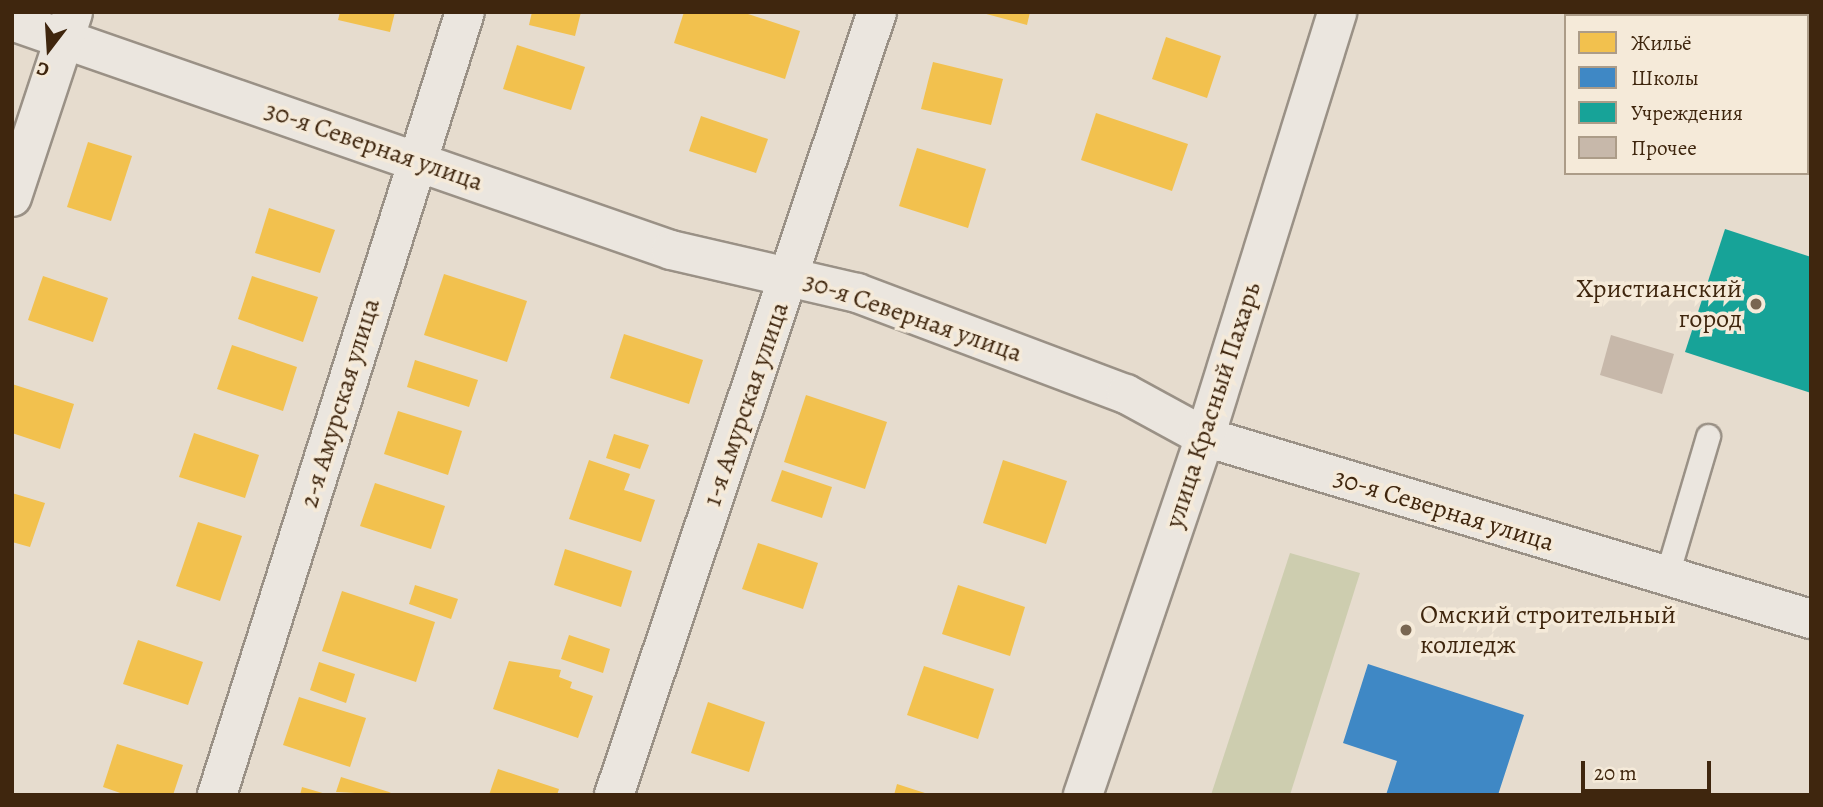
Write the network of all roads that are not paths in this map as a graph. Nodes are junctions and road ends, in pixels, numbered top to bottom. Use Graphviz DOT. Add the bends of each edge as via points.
graph roads {
  1 [pos="465,12"];
  2 [pos="877,12"];
  3 [pos="1337,12"];
  4 [pos="12,20"];
  5 [pos="69,25"];
  6 [pos="417,161"];
  7 [pos="12,197"];
  8 [pos="790,274"];
  9 [pos="1708,436"];
  10 [pos="1205,437"];
  11 [pos="1667,578"];
  12 [pos="1811,619"];
  13 [pos="217,795"];
  14 [pos="614,795"];
  15 [pos="1083,795"];
  1 -- 6 [label="street, 2-я Амурская улица"];
  2 -- 8 [label="street, 1-я Амурская улица"];
  3 -- 10 [label="street, улица Красный Пахарь"];
  4 -- 5 [label="street, 30-я Северная улица"];
  5 -- 6 [label="street, 30-я Северная улица"];
  5 -- 7 [label="street"];
  6 -- 8 [label="street, 30-я Северная улица" via="671,250"];
  6 -- 13 [label="street, 2-я Амурская улица"];
  8 -- 10 [label="street, 30-я Северная улица" via="1126,394"];
  8 -- 14 [label="street, 1-я Амурская улица"];
  9 -- 11 [label="lane"];
  10 -- 11 [label="street, 30-я Северная улица"];
  10 -- 15 [label="street, улица Красный Пахарь"];
  11 -- 12 [label="street, 30-я Северная улица"];
}
